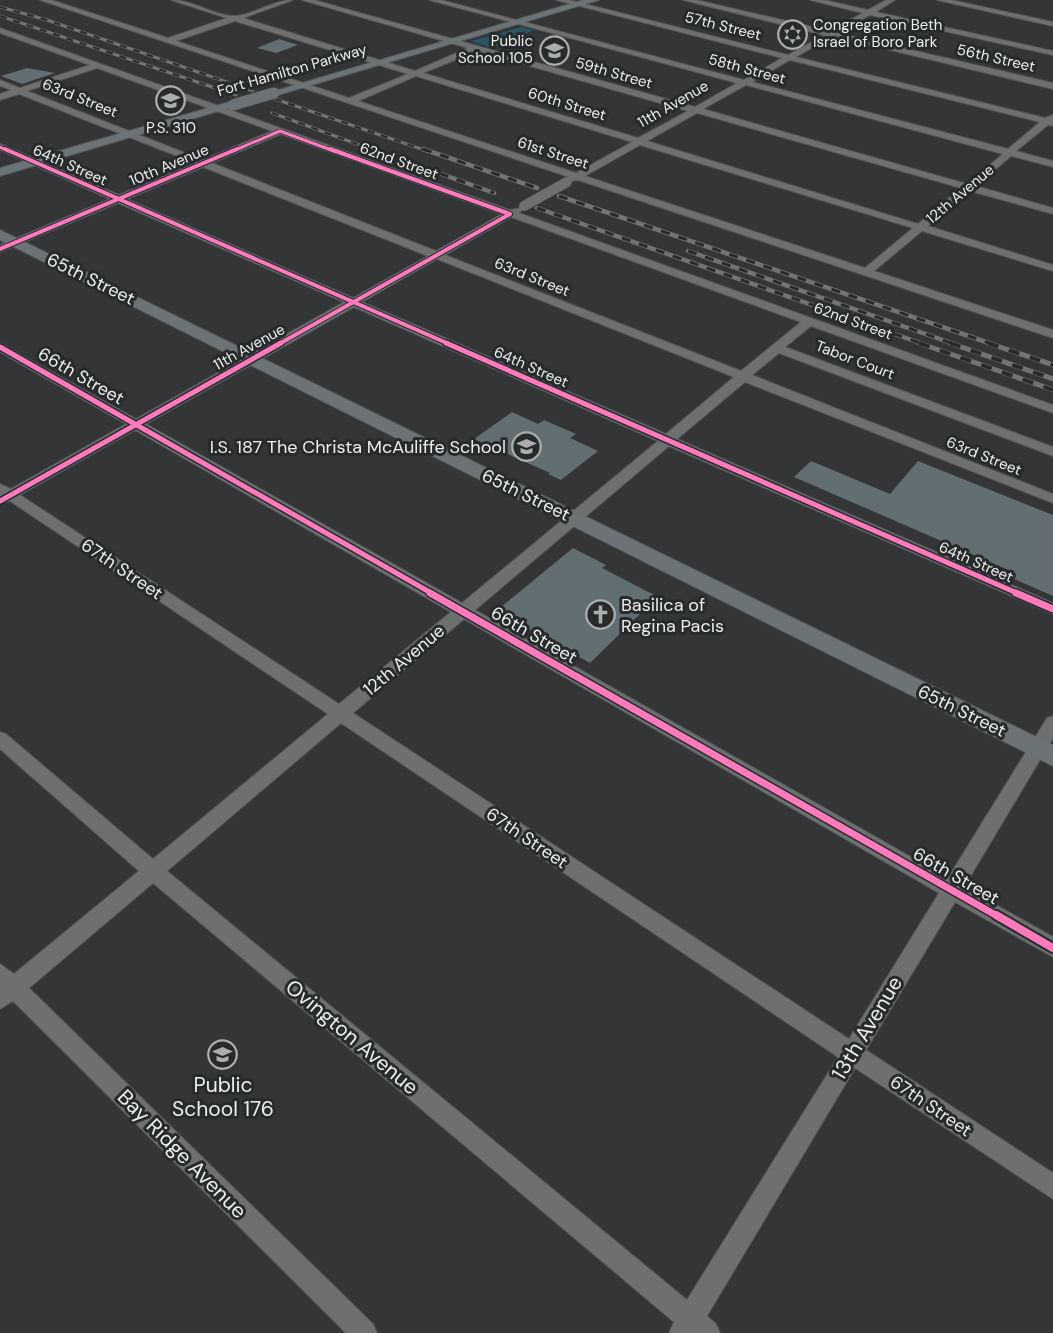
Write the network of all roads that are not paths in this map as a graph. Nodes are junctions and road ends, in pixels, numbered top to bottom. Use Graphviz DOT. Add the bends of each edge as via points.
graph roads {
  1 [pos="44,0"];
  2 [pos="175,0"];
  3 [pos="289,0"];
  4 [pos="306,0"];
  5 [pos="433,0"];
  6 [pos="560,0"];
  7 [pos="594,0"];
  8 [pos="687,0"];
  9 [pos="814,0"];
  10 [pos="891,0"];
  11 [pos="940,0"];
  12 [pos="578,4"];
  13 [pos="869,12"];
  14 [pos="235,18"];
  15 [pos="517,22"];
  16 [pos="1053,24"];
  17 [pos="0,30"];
  18 [pos="830,33"];
  19 [pos="168,41"];
  20 [pos="452,41"];
  21 [pos="476,48"];
  22 [pos="1053,53"];
  23 [pos="790,57"];
  24 [pos="380,62"];
  25 [pos="98,65"];
  26 [pos="416,74"];
  27 [pos="744,82"];
  28 [pos="0,83"];
  29 [pos="1053,86"];
  30 [pos="296,87"];
  31 [pos="21,91"];
  32 [pos="0,97"];
  33 [pos="350,101"];
  34 [pos="219,109"];
  35 [pos="695,110"];
  36 [pos="1051,120"];
  37 [pos="280,131"];
  38 [pos="131,134"];
  39 [pos="639,142"];
  40 [pos="0,147"];
  41 [pos="1010,153"];
  42 [pos="34,162"];
  43 [pos="204,163"];
  44 [pos="1053,164"];
  45 [pos="0,172"];
  46 [pos="577,177"];
  47 [pos="968,188"];
  48 [pos="119,199"];
  49 [pos="1053,212"];
  50 [pos="510,214"];
  51 [pos="920,227"];
  52 [pos="0,234"];
  53 [pos="17,242"];
  54 [pos="0,249"];
  55 [pos="436,255"];
  56 [pos="1053,268"];
  57 [pos="867,272"];
  58 [pos="354,302"];
  59 [pos="809,321"];
  60 [pos="1053,334"];
  61 [pos="0,347"];
  62 [pos="777,348"];
  63 [pos="252,359"];
  64 [pos="743,376"];
  65 [pos="1053,409"];
  66 [pos="135,425"];
  67 [pos="667,440"];
  68 [pos="1053,452"];
  69 [pos="3,495"];
  70 [pos="1053,499"];
  71 [pos="573,518"];
  72 [pos="1053,609"];
  73 [pos="462,611"];
  74 [pos="340,714"];
  75 [pos="1053,723"];
  76 [pos="0,739"];
  77 [pos="1045,752"];
  78 [pos="153,871"];
  79 [pos="951,890"];
  80 [pos="1053,948"];
  81 [pos="4,987"];
  82 [pos="852,1054"];
  83 [pos="1053,1187"];
  84 [pos="693,1329"];
  85 [pos="364,1333"];
  1 -- 19 [label="street, 61st Street"];
  2 -- 14 [label="street, 60th Street"];
  3 -- 14 [label="street"];
  4 -- 20 [label="street, 59th Street"];
  5 -- 15 [label="street, 58th Street"];
  6 -- 12 [label="street, 57th Street"];
  7 -- 12 [label="main road, Fort Hamilton Parkway"];
  8 -- 18 [label="street, 56th Street"];
  9 -- 13 [label="street"];
  10 -- 13 [label="street, 11th Avenue"];
  11 -- 16 [label="street"];
  12 -- 15 [label="main road, Fort Hamilton Parkway"];
  12 -- 23 [label="street, 57th Street"];
  13 -- 18 [label="street, 11th Avenue"];
  13 -- 22 [label="street"];
  14 -- 19 [label="street"];
  14 -- 24 [label="street, 60th Street"];
  15 -- 20 [label="main road, Fort Hamilton Parkway"];
  15 -- 27 [label="street, 58th Street"];
  17 -- 25 [label="street, 62nd Street"];
  18 -- 23 [label="street, 11th Avenue"];
  18 -- 29 [label="street, 56th Street"];
  19 -- 30 [label="street, 61st Street"];
  20 -- 21 [label="street, 59th Street"];
  20 -- 24 [label="main road, Fort Hamilton Parkway"];
  21 -- 26 [label="street"];
  21 -- 35 [label="street, 59th Street"];
  23 -- 27 [label="street, 11th Avenue"];
  23 -- 36 [label="street, 57th Street"];
  24 -- 26 [label="street, 60th Street"];
  24 -- 30 [label="main road, Fort Hamilton Parkway"];
  25 -- 31 [label="street"];
  25 -- 34 [label="street, 62nd Street"];
  26 -- 33 [label="street"];
  26 -- 39 [label="street, 60th Street"];
  27 -- 35 [label="street, 11th Avenue"];
  27 -- 41 [label="street, 58th Street"];
  28 -- 31 [label="street, 63rd Street"];
  30 -- 33 [label="street, 61st Street"];
  30 -- 34 [label="main road, Fort Hamilton Parkway, bridge"];
  31 -- 32 [label="street"];
  31 -- 38 [label="street, 63rd Street"];
  33 -- 46 [label="street, 61st Street"];
  34 -- 37 [label="street, 62nd Street"];
  34 -- 38 [label="main road, Fort Hamilton Parkway"];
  35 -- 39 [label="street, 11th Avenue"];
  35 -- 47 [label="street, 59th Street"];
  36 -- 41 [label="street, 12th Avenue"];
  37 -- 43 [label="street, 10th Avenue"];
  37 -- 50 [label="street, 62nd Street"];
  38 -- 42 [label="main road, Fort Hamilton Parkway"];
  38 -- 43 [label="street, 63rd Street"];
  39 -- 46 [label="street, 11th Avenue"];
  39 -- 51 [label="street, 60th Street"];
  40 -- 42 [label="street, 64th Street"];
  41 -- 44 [label="street, 58th Street"];
  41 -- 47 [label="street, 12th Avenue"];
  42 -- 45 [label="main road, Fort Hamilton Parkway"];
  42 -- 48 [label="street, 64th Street"];
  43 -- 48 [label="street, 10th Avenue"];
  43 -- 55 [label="street, 63rd Street"];
  46 -- 50 [label="street, 11th Avenue, bridge"];
  46 -- 57 [label="street, 61st Street"];
  47 -- 49 [label="street, 59th Street"];
  47 -- 51 [label="street, 12th Avenue"];
  48 -- 53 [label="street, 10th Avenue"];
  48 -- 58 [label="street, 64th Street"];
  50 -- 55 [label="street, 11th Avenue"];
  50 -- 59 [label="street, 62nd Street"];
  51 -- 56 [label="street, 60th Street"];
  51 -- 57 [label="street, 12th Avenue"];
  52 -- 53 [label="main road, 65th Street"];
  53 -- 54 [label="street, 10th Avenue"];
  53 -- 63 [label="main road, 65th Street"];
  55 -- 58 [label="street, 11th Avenue"];
  55 -- 64 [label="street, 63rd Street"];
  57 -- 60 [label="street, 61st Street"];
  58 -- 63 [label="street, 11th Avenue"];
  58 -- 67 [label="street, 64th Street"];
  59 -- 62 [label="street, 12th Avenue"];
  59 -- 65 [label="street, 62nd Street"];
  61 -- 66 [label="street, 66th Street"];
  62 -- 64 [label="street, 12th Avenue"];
  62 -- 68 [label="street, Tabor Court"];
  63 -- 66 [label="street, 11th Avenue"];
  63 -- 71 [label="main road, 65th Street"];
  64 -- 67 [label="street, 12th Avenue"];
  64 -- 70 [label="street, 63rd Street"];
  66 -- 69 [label="street, 11th Avenue"];
  66 -- 73 [label="street, 66th Street"];
  67 -- 71 [label="street, 12th Avenue"];
  67 -- 72 [label="street, 64th Street"];
  69 -- 74 [label="street, 67th Street"];
  71 -- 73 [label="street, 12th Avenue"];
  71 -- 77 [label="main road, 65th Street"];
  73 -- 74 [label="street, 12th Avenue"];
  73 -- 79 [label="street, 66th Street"];
  74 -- 78 [label="street, 12th Avenue"];
  74 -- 82 [label="street, 67th Street"];
  75 -- 77 [label="street, 13th Avenue"];
  76 -- 78 [label="street, Ovington Avenue"];
  77 -- 79 [label="street, 13th Avenue"];
  78 -- 81 [label="street, 12th Avenue"];
  78 -- 84 [label="street, Ovington Avenue"];
  79 -- 80 [label="street, 66th Street"];
  79 -- 82 [label="street, 13th Avenue"];
  81 -- 85 [label="street, Bay Ridge Avenue"];
  82 -- 83 [label="street, 67th Street"];
  82 -- 84 [label="street, 13th Avenue"];
}
